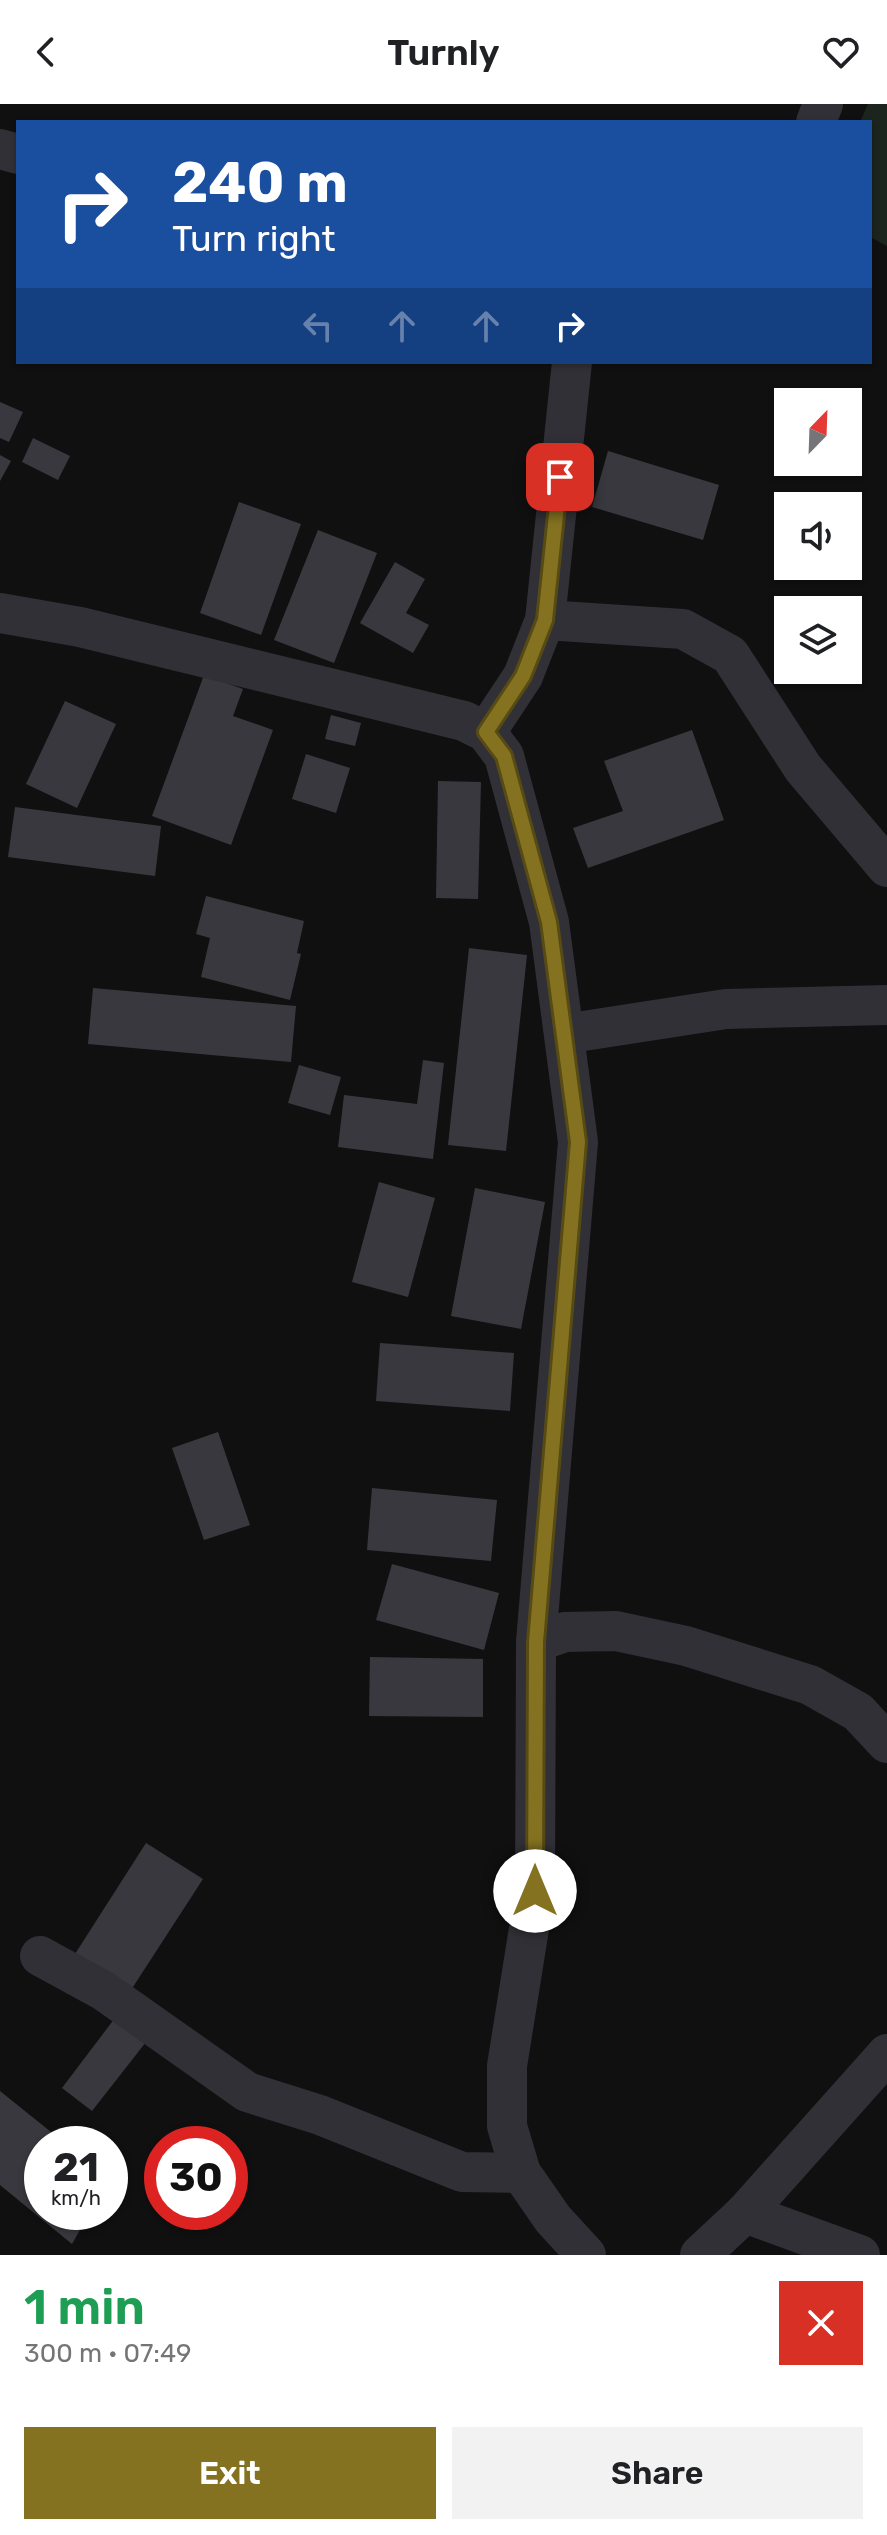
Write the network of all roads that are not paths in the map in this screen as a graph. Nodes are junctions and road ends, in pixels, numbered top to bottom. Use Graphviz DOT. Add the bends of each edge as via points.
graph roads {
  1 [pos="572,364"];
  2 [pos="0,613"];
  3 [pos="545,620"];
  4 [pos="486,732"];
  5 [pos="887,867"];
  6 [pos="887,1005"];
  7 [pos="564,1034"];
  8 [pos="536,1642"];
  9 [pos="887,1743"];
  10 [pos="40,1956"];
  11 [pos="887,2054"];
  12 [pos="521,2173"];
  13 [pos="745,2213"];
  14 [pos="586,2255"];
  15 [pos="700,2255"];
  16 [pos="860,2255"];
  1 -- 3 [label="street"];
  2 -- 4 [label="street" via="80,627 422,710"];
  3 -- 4 [label="street" via="523,676"];
  3 -- 5 [label="street" via="683,629 730,655 803,768"];
  4 -- 7 [label="street" via="504,756 549,922"];
  6 -- 7 [label="street" via="726,1009"];
  7 -- 8 [label="street" via="578,1142"];
  8 -- 9 [label="street" via="565,1632 616,1631 686,1646 810,1685 858,1712"];
  8 -- 12 [label="street" via="535,1891 507,2066 507,2126"];
  10 -- 12 [label="street" via="104,1991 247,2092 462,2172"];
  11 -- 13 [label="street"];
  12 -- 14 [label="street"];
  13 -- 15 [label="street"];
  13 -- 16 [label="street"];
}
